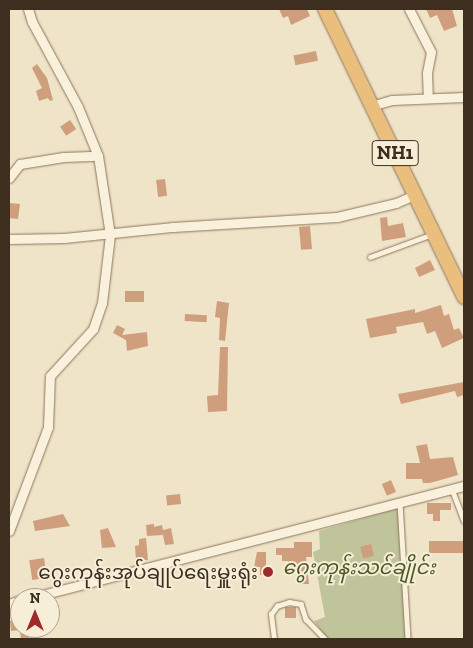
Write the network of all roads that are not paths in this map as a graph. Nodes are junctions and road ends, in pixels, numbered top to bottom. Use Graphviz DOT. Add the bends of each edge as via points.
graph roads {
  1 [pos="28,9"];
  2 [pos="325,9"];
  3 [pos="409,9"];
  4 [pos="428,97"];
  5 [pos="464,97"];
  6 [pos="371,106"];
  7 [pos="98,156"];
  8 [pos="9,178"];
  9 [pos="416,194"];
  10 [pos="434,234"];
  11 [pos="110,235"];
  12 [pos="9,239"];
  13 [pos="370,257"];
  14 [pos="464,297"];
  15 [pos="464,486"];
  16 [pos="452,489"];
  17 [pos="400,504"];
  18 [pos="464,521"];
  19 [pos="9,531"];
  20 [pos="60,590"];
  21 [pos="274,639"];
  22 [pos="325,639"];
  23 [pos="408,639"];
  1 -- 7 [label="street" via="78,107"];
  2 -- 6 [label="highway, NH1"];
  3 -- 4 [label="street" via="431,52 427,73"];
  4 -- 5 [label="street"];
  4 -- 6 [label="street"];
  6 -- 9 [label="highway, NH1"];
  7 -- 8 [label="street" via="63,157 20,164"];
  7 -- 11 [label="street"];
  9 -- 10 [label="highway, NH1"];
  9 -- 11 [label="street" via="396,203 337,217 173,227"];
  10 -- 13 [label="lane"];
  10 -- 14 [label="highway, NH1"];
  11 -- 12 [label="street"];
  11 -- 19 [label="street" via="102,303 93,329 50,376 48,427"];
  15 -- 16 [label="street"];
  16 -- 17 [label="street"];
  16 -- 18 [label="lane"];
  17 -- 20 [label="street"];
  17 -- 23 [label="lane"];
  21 -- 22 [label="lane" via="271,614 277,606 289,602 301,604 306,620"];
}
